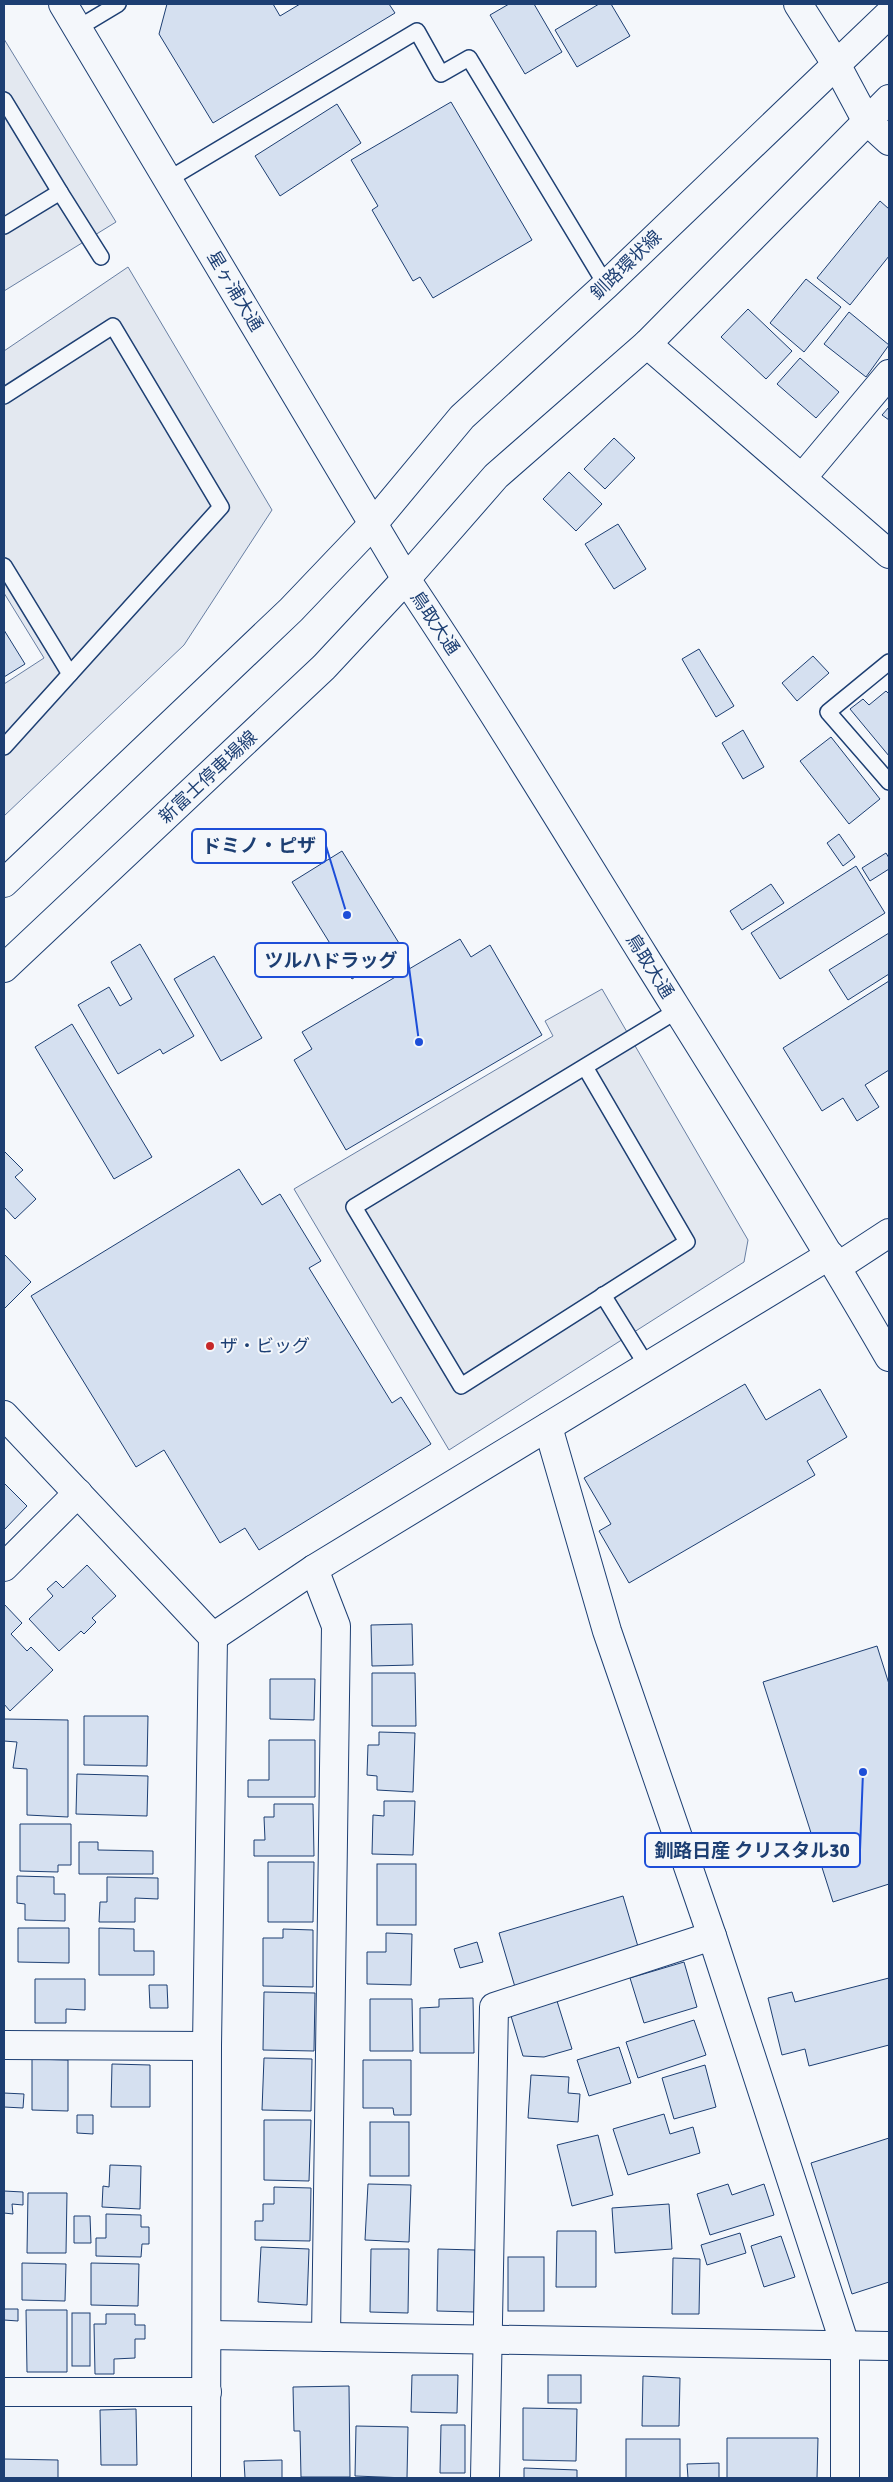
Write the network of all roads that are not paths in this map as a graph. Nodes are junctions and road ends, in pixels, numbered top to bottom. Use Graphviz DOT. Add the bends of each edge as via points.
graph roads {
  1 [pos="63,4"];
  2 [pos="118,4"];
  3 [pos="798,4"];
  4 [pos="889,14"];
  5 [pos="78,28"];
  6 [pos="836,64"];
  7 [pos="889,98"];
  8 [pos="4,100"];
  9 [pos="866,120"];
  10 [pos="889,141"];
  11 [pos="169,179"];
  12 [pos="60,192"];
  13 [pos="4,226"];
  14 [pos="101,257"];
  15 [pos="606,285"];
  16 [pos="647,344"];
  17 [pos="889,374"];
  18 [pos="4,396"];
  19 [pos="802,478"];
  20 [pos="373,524"];
  21 [pos="889,554"];
  22 [pos="4,566"];
  23 [pos="406,579"];
  24 [pos="889,662"];
  25 [pos="70,674"];
  26 [pos="4,747"];
  27 [pos="889,782"];
  28 [pos="4,883"];
  29 [pos="4,968"];
  30 [pos="678,1010"];
  31 [pos="585,1067"];
  32 [pos="889,1233"];
  33 [pos="834,1261"];
  34 [pos="603,1295"];
  35 [pos="889,1357"];
  36 [pos="647,1366"];
  37 [pos="4,1415"];
  38 [pos="548,1427"];
  39 [pos="78,1493"];
  40 [pos="4,1567"];
  41 [pos="314,1569"];
  42 [pos="213,1637"];
  43 [pos="712,1936"];
  44 [pos="4,2045"];
  45 [pos="207,2046"];
  46 [pos="207,2335"];
  47 [pos="326,2337"];
  48 [pos="488,2341"];
  49 [pos="845,2345"];
  50 [pos="889,2346"];
  51 [pos="4,2392"];
  52 [pos="207,2392"];
  53 [pos="206,2478"];
  54 [pos="485,2478"];
  55 [pos="845,2478"];
  1 -- 5 [label="main road, 星ヶ浦大通"];
  2 -- 5 [label="lane"];
  3 -- 6 [label="main road"];
  4 -- 6 [label="main road, 釧路環状線"];
  5 -- 11 [label="main road, 星ヶ浦大通"];
  6 -- 9 [label="main road"];
  6 -- 15 [label="main road, 釧路環状線"];
  7 -- 9 [label="main road"];
  8 -- 12 [label="lane"];
  9 -- 10 [label="main road"];
  9 -- 16 [label="main road"];
  11 -- 15 [label="lane" via="417,31 441,74 469,58"];
  11 -- 20 [label="main road, 星ヶ浦大通"];
  12 -- 13 [label="lane"];
  12 -- 14 [label="lane"];
  15 -- 20 [label="main road, 釧路環状線" via="462,417"];
  16 -- 19 [label="main road"];
  16 -- 23 [label="main road" via="496,476"];
  17 -- 19 [label="main road"];
  18 -- 25 [label="lane" via="112,326 222,507"];
  19 -- 21 [label="main road"];
  20 -- 23 [label="main road, 星ヶ浦大通"];
  20 -- 28 [label="main road" via="291,610"];
  22 -- 25 [label="lane"];
  23 -- 29 [label="main road, 新富士停車場線" via="324,667"];
  23 -- 30 [label="main road, 鳥取大通"];
  24 -- 27 [label="lane" via="828,712"];
  25 -- 26 [label="lane"];
  30 -- 31 [label="lane"];
  30 -- 33 [label="main road, 鳥取大通"];
  31 -- 34 [label="lane" via="687,1242"];
  31 -- 34 [label="lane" via="354,1207 461,1386"];
  32 -- 33 [label="main road"];
  33 -- 35 [label="main road, 鳥取大通"];
  33 -- 36 [label="main road"];
  34 -- 36 [label="lane"];
  36 -- 38 [label="main road"];
  37 -- 39 [label="main road"];
  38 -- 41 [label="main road"];
  38 -- 43 [label="main road" via="607,1630"];
  39 -- 40 [label="main road"];
  39 -- 42 [label="main road"];
  41 -- 42 [label="main road"];
  41 -- 47 [label="main road" via="336,1626"];
  42 -- 45 [label="main road"];
  43 -- 48 [label="main road" via="494,2007"];
  43 -- 49 [label="main road"];
  44 -- 45 [label="main road"];
  45 -- 46 [label="main road"];
  46 -- 47 [label="main road"];
  46 -- 52 [label="main road"];
  47 -- 48 [label="main road"];
  48 -- 49 [label="main road"];
  48 -- 54 [label="main road"];
  49 -- 50 [label="main road"];
  49 -- 55 [label="main road"];
  51 -- 52 [label="main road"];
  52 -- 53 [label="main road"];
}
